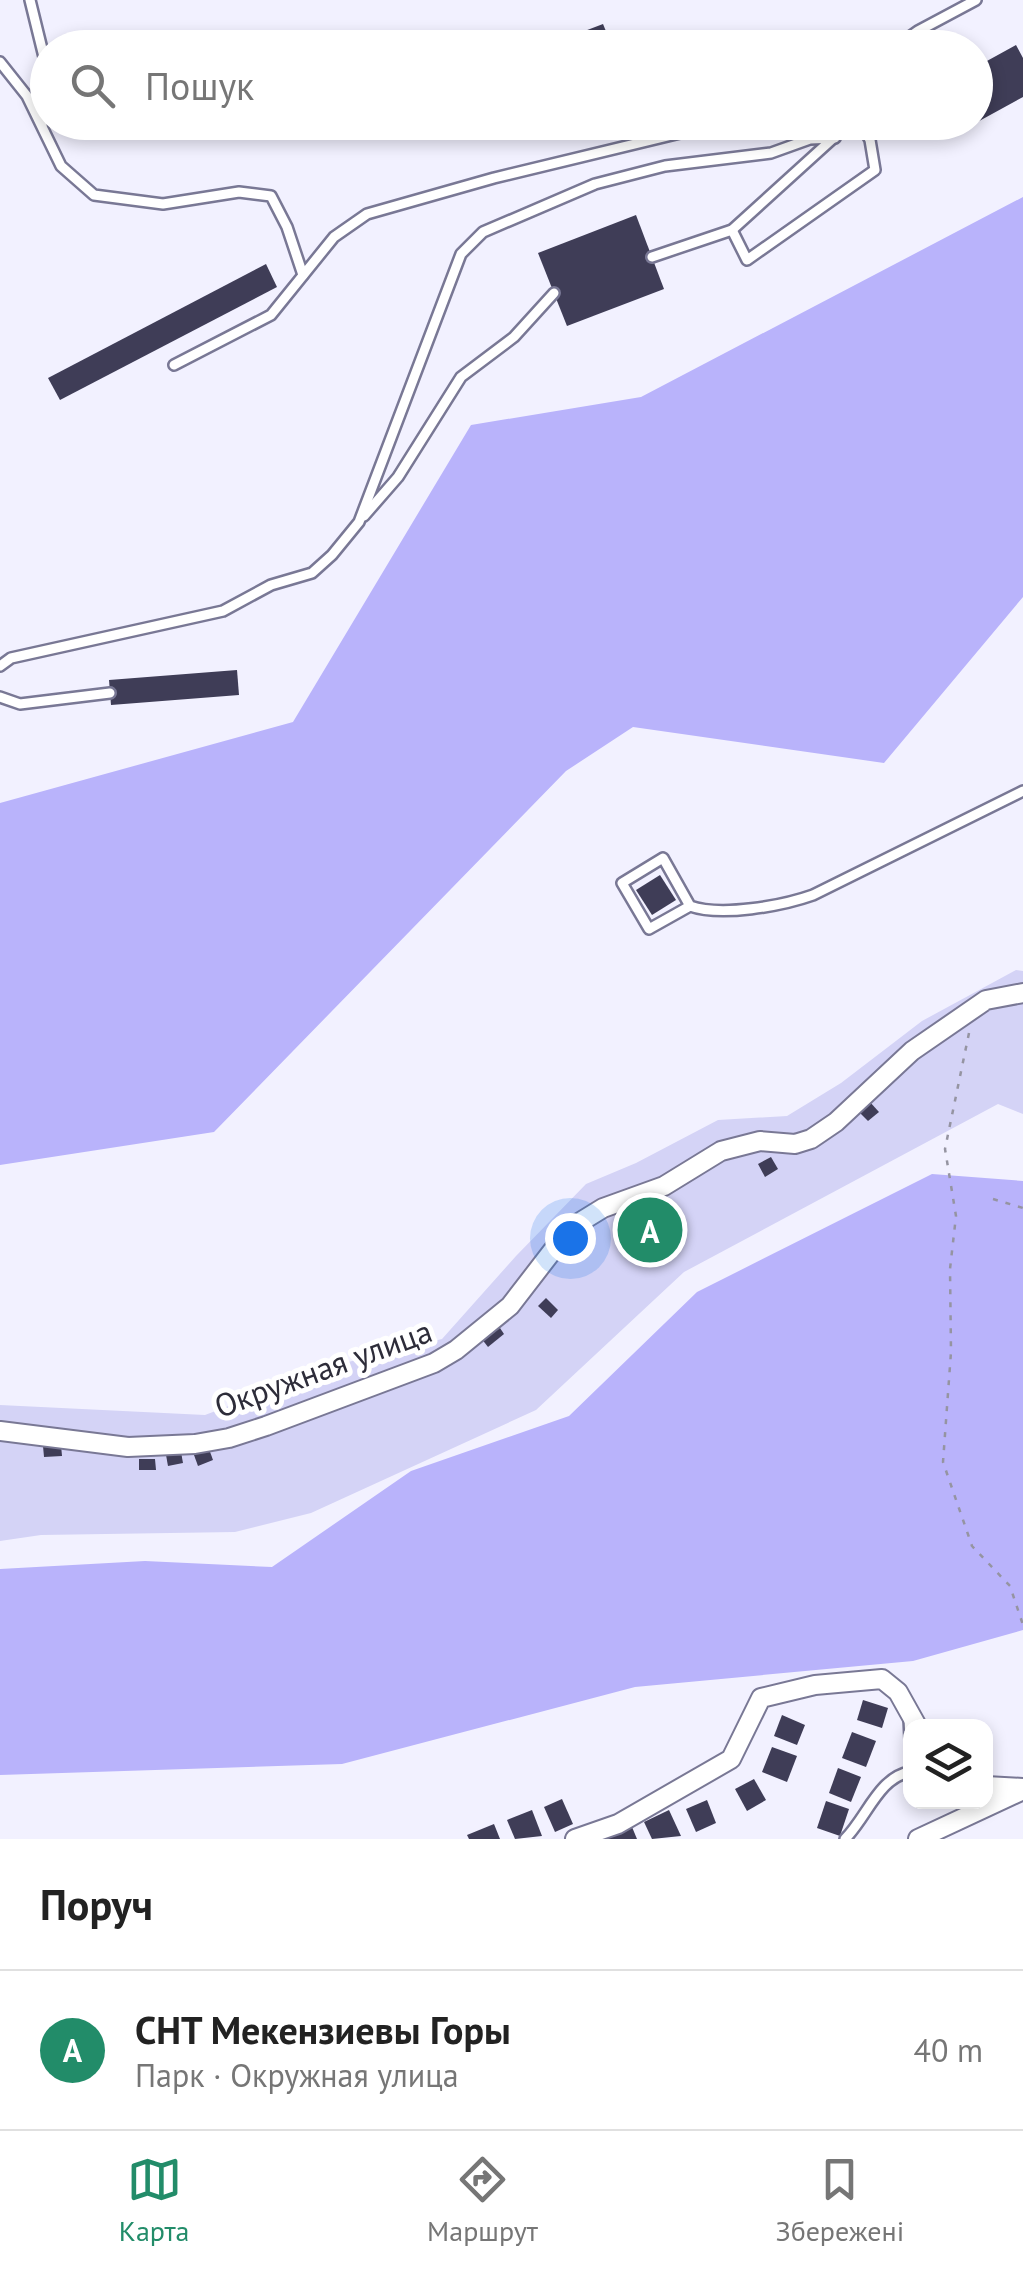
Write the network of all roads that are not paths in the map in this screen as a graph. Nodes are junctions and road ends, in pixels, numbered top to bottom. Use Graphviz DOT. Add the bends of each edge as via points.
graph roads {
  1 [pos="30,0"];
  2 [pos="976,0"];
  3 [pos="37,30"];
  4 [pos="923,30"];
  5 [pos="0,62"];
  6 [pos="30,104"];
  7 [pos="48,140"];
  8 [pos="651,140"];
  9 [pos="807,140"];
  10 [pos="832,140"];
  11 [pos="870,140"];
  12 [pos="732,230"];
  13 [pos="652,257"];
  14 [pos="303,275"];
  15 [pos="554,293"];
  16 [pos="174,364"];
  17 [pos="359,522"];
  18 [pos="0,666"];
  19 [pos="110,693"];
  20 [pos="0,697"];
  21 [pos="1023,791"];
  22 [pos="690,906"];
  23 [pos="1023,993"];
  24 [pos="0,1431"];
  25 [pos="912,1719"];
  26 [pos="903,1774"];
  27 [pos="993,1787"];
  28 [pos="1023,1789"];
  29 [pos="576,1839"];
  30 [pos="846,1839"];
  31 [pos="918,1839"];
  1 -- 3 [label="lane"];
  2 -- 4 [label="lane"];
  5 -- 6 [label="lane"];
  7 -- 14 [label="lane" via="61,166 94,195 163,204 240,192 271,196"];
  8 -- 14 [label="lane" via="367,214 334,237"];
  9 -- 17 [label="lane" via="771,153 665,166 595,184 483,232 461,254"];
  10 -- 12 [label="lane"];
  11 -- 12 [label="lane" via="875,170 747,260"];
  12 -- 13 [label="lane"];
  14 -- 16 [label="lane" via="271,315"];
  15 -- 17 [label="lane" via="514,337 461,377 398,478"];
  17 -- 18 [label="lane" via="312,573 271,585 223,611 11,658"];
  19 -- 20 [label="lane" via="20,704"];
  21 -- 22 [label="lane" via="801,900 703,911"];
  22 -- 22 [label="lane" via="649,929 622,883 663,858"];
  23 -- 24 [label="street, Окружная улица" via="996,996 912,1051 812,1139 721,1151 664,1186 602,1208 557,1244 510,1306 434,1363 266,1426 196,1444 128,1446"];
  25 -- 29 [label="street" via="898,1692 882,1680 761,1698 731,1759 618,1824"];
  26 -- 30 [label="lane" via="887,1780"];
  27 -- 28 [label="street"];
  28 -- 31 [label="street"];
}
